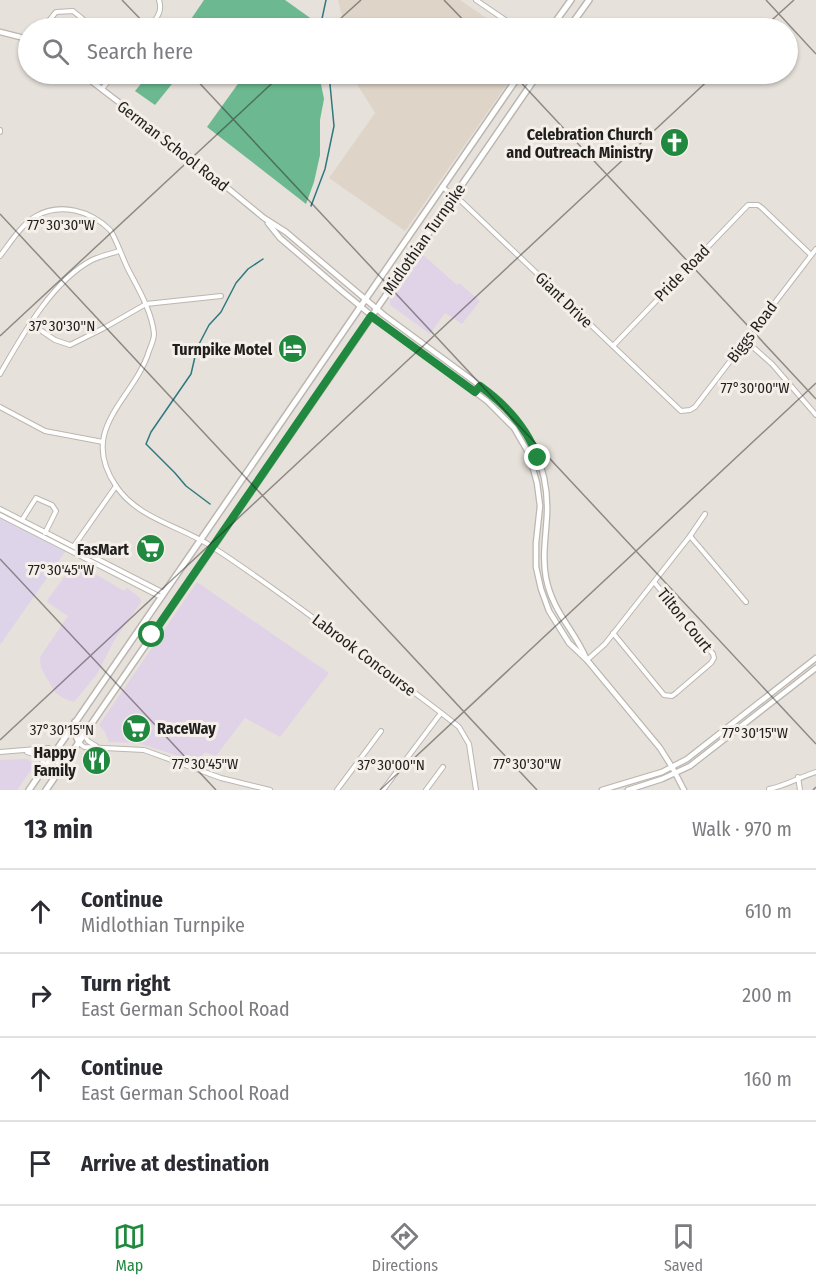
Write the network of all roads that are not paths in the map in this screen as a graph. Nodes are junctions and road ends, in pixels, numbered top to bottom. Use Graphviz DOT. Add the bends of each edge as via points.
graph roads {
  1 [pos="476,0"];
  2 [pos="571,0"];
  3 [pos="589,0"];
  4 [pos="161,1"];
  5 [pos="51,18"];
  6 [pos="82,18"];
  7 [pos="157,18"];
  8 [pos="503,18"];
  9 [pos="558,18"];
  10 [pos="576,18"];
  11 [pos="0,32"];
  12 [pos="18,36"];
  13 [pos="95,84"];
  14 [pos="106,84"];
  15 [pos="513,84"];
  16 [pos="531,84"];
  17 [pos="102,89"];
  18 [pos="442,187"];
  19 [pos="454,195"];
  20 [pos="264,218"];
  21 [pos="816,249"];
  22 [pos="119,251"];
  23 [pos="812,255"];
  24 [pos="0,256"];
  25 [pos="220,296"];
  26 [pos="365,300"];
  27 [pos="146,304"];
  28 [pos="360,306"];
  29 [pos="376,309"];
  30 [pos="371,316"];
  31 [pos="30,323"];
  32 [pos="746,341"];
  33 [pos="613,346"];
  34 [pos="0,374"];
  35 [pos="480,386"];
  36 [pos="475,392"];
  37 [pos="0,407"];
  38 [pos="686,411"];
  39 [pos="816,416"];
  40 [pos="102,442"];
  41 [pos="116,486"];
  42 [pos="0,509"];
  43 [pos="0,514"];
  44 [pos="705,514"];
  45 [pos="21,522"];
  46 [pos="44,534"];
  47 [pos="690,536"];
  48 [pos="200,540"];
  49 [pos="213,547"];
  50 [pos="72,548"];
  51 [pos="654,582"];
  52 [pos="162,595"];
  53 [pos="746,602"];
  54 [pos="613,633"];
  55 [pos="816,658"];
  56 [pos="587,660"];
  57 [pos="816,668"];
  58 [pos="441,713"];
  59 [pos="75,722"];
  60 [pos="381,731"];
  61 [pos="84,735"];
  62 [pos="79,743"];
  63 [pos="100,747"];
  64 [pos="24,750"];
  65 [pos="0,752"];
  66 [pos="54,752"];
  67 [pos="45,766"];
  68 [pos="443,767"];
  69 [pos="672,767"];
  70 [pos="59,772"];
  71 [pos="816,772"];
  72 [pos="676,774"];
  73 [pos="798,777"];
  74 [pos="769,789"];
  75 [pos="28,790"];
  76 [pos="46,790"];
  77 [pos="270,790"];
  78 [pos="337,790"];
  79 [pos="383,790"];
  80 [pos="426,790"];
  81 [pos="476,790"];
  82 [pos="602,790"];
  83 [pos="628,790"];
  84 [pos="684,790"];
  85 [pos="800,790"];
  1 -- 8 [label="street"];
  2 -- 9 [label="main road"];
  3 -- 10 [label="main road"];
  4 -- 7 [label="street"];
  5 -- 6 [label="street" via="56,12 73,11"];
  11 -- 12 [label="street"];
  13 -- 17 [label="street, German School Road"];
  14 -- 17 [label="street"];
  15 -- 18 [label="main road, Midlothian Turnpike"];
  16 -- 19 [label="main road, Midlothian Turnpike"];
  17 -- 20 [label="street, German School Road"];
  18 -- 19 [label="street, Giant Drive"];
  18 -- 26 [label="main road, Midlothian Turnpike"];
  19 -- 29 [label="main road, Midlothian Turnpike"];
  19 -- 33 [label="street, Giant Drive"];
  20 -- 26 [label="street, German School Road"];
  20 -- 28 [label="street, German School Road" via="280,238"];
  21 -- 23 [label="street, Biggs Road"];
  22 -- 24 [label="street" via="111,231 84,212 60,208 36,216"];
  22 -- 27 [label="street"];
  22 -- 31 [label="street" via="93,260 67,278"];
  23 -- 32 [label="street, Biggs Road"];
  23 -- 33 [label="street, Pride Road" via="762,208 744,208"];
  25 -- 27 [label="street"];
  26 -- 28 [label="main road, Midlothian Turnpike"];
  26 -- 29 [label="street, German School Road"];
  27 -- 31 [label="street" via="70,345"];
  27 -- 40 [label="street" via="154,335 145,364 108,421"];
  28 -- 30 [label="street, German School Road"];
  28 -- 48 [label="main road, Midlothian Turnpike"];
  29 -- 30 [label="main road, Midlothian Turnpike"];
  29 -- 35 [label="street, German School Road"];
  30 -- 36 [label="street, German School Road"];
  30 -- 49 [label="main road, Midlothian Turnpike"];
  31 -- 34 [label="street"];
  32 -- 38 [label="street, Biggs Road" via="695,407"];
  32 -- 39 [label="street" via="772,364"];
  33 -- 38 [label="street, Giant Drive" via="677,408"];
  35 -- 36 [label="street"];
  35 -- 56 [label="street, German School Road" via="516,418 536,451 547,494 544,555 548,586 559,615"];
  36 -- 56 [label="street, German School Road" via="504,416 528,454 539,498 536,559 543,597 560,631"];
  37 -- 40 [label="street" via="51,433"];
  40 -- 41 [label="street" via="106,465"];
  41 -- 48 [label="street, Labrook Concourse" via="145,513"];
  41 -- 50 [label="street"];
  42 -- 45 [label="street"];
  43 -- 45 [label="street"];
  44 -- 47 [label="street"];
  45 -- 46 [label="street"];
  45 -- 46 [label="street" via="36,498 52,505 56,511"];
  46 -- 50 [label="street"];
  47 -- 51 [label="street"];
  47 -- 53 [label="street"];
  48 -- 49 [label="street, Labrook Concourse"];
  48 -- 52 [label="main road, Midlothian Turnpike"];
  49 -- 58 [label="street, Labrook Concourse"];
  49 -- 61 [label="main road, Midlothian Turnpike"];
  50 -- 52 [label="street"];
  51 -- 54 [label="street"];
  51 -- 54 [label="street, Tilton Court" via="710,649 714,658 711,663 672,696 664,695"];
  52 -- 59 [label="main road, Midlothian Turnpike"];
  54 -- 56 [label="street"];
  55 -- 69 [label="street" via="705,746"];
  56 -- 69 [label="street"];
  57 -- 72 [label="street" via="714,749"];
  58 -- 79 [label="street"];
  58 -- 81 [label="street, Labrook Concourse" via="459,727 469,744"];
  59 -- 62 [label="main road"];
  59 -- 66 [label="main road, Midlothian Turnpike"];
  60 -- 78 [label="street"];
  61 -- 62 [label="main road, Midlothian Turnpike"];
  61 -- 63 [label="street"];
  62 -- 63 [label="street"];
  62 -- 70 [label="main road, Midlothian Turnpike"];
  63 -- 77 [label="street" via="144,750 221,778"];
  64 -- 65 [label="street"];
  64 -- 66 [label="street" via="49,748"];
  64 -- 67 [label="street" via="40,756"];
  66 -- 67 [label="main road, Midlothian Turnpike"];
  66 -- 70 [label="main road"];
  67 -- 75 [label="main road, Midlothian Turnpike"];
  68 -- 80 [label="street"];
  69 -- 72 [label="street"];
  69 -- 82 [label="street"];
  70 -- 76 [label="main road, Midlothian Turnpike"];
  71 -- 73 [label="street"];
  72 -- 83 [label="street"];
  72 -- 84 [label="street"];
  73 -- 74 [label="street"];
  73 -- 85 [label="street"];
}
